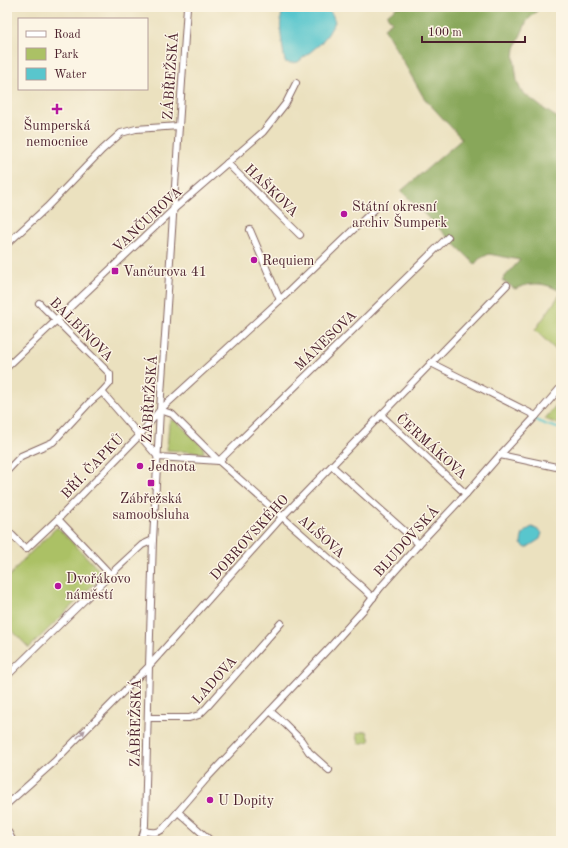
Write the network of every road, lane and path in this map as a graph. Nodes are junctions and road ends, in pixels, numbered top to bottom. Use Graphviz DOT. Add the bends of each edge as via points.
graph roads {
  1 [pos="187,7"];
  2 [pos="296,83"];
  3 [pos="179,126"];
  4 [pos="227,163"];
  5 [pos="378,206"];
  6 [pos="173,210"];
  7 [pos="250,230"];
  8 [pos="300,234"];
  9 [pos="448,237"];
  10 [pos="7,244"];
  11 [pos="507,285"];
  12 [pos="280,300"];
  13 [pos="39,303"];
  14 [pos="56,320"];
  15 [pos="431,363"];
  16 [pos="7,367"];
  17 [pos="561,387"];
  18 [pos="102,392"];
  19 [pos="160,410"];
  20 [pos="381,415"];
  21 [pos="536,416"];
  22 [pos="139,436"];
  23 [pos="500,455"];
  24 [pos="158,457"];
  25 [pos="219,461"];
  26 [pos="332,466"];
  27 [pos="561,468"];
  28 [pos="7,471"];
  29 [pos="466,494"];
  30 [pos="282,517"];
  31 [pos="58,519"];
  32 [pos="7,530"];
  33 [pos="153,540"];
  34 [pos="419,544"];
  35 [pos="110,574"];
  36 [pos="372,598"];
  37 [pos="280,623"];
  38 [pos="148,666"];
  39 [pos="7,676"];
  40 [pos="270,711"];
  41 [pos="148,718"];
  42 [pos="328,770"];
  43 [pos="7,804"];
  44 [pos="178,812"];
  45 [pos="144,831"];
  46 [pos="7,833"];
  47 [pos="11,841"];
  48 [pos="141,841"];
  49 [pos="211,841"];
  1 -- 3 [label="street, ZÁBŘEŽSKÁ"];
  2 -- 4 [label="street, VANČUROVA" via="286,103 263,132"];
  3 -- 6 [label="street, ZÁBŘEŽSKÁ"];
  3 -- 10 [label="street" via="136,129 121,133"];
  4 -- 6 [label="street, VANČUROVA"];
  4 -- 8 [label="street, HAŠKOVA"];
  5 -- 12 [label="street, BŘÍ. ČAPKŮ"];
  6 -- 14 [label="street, VANČUROVA"];
  6 -- 19 [label="street, ZÁBŘEŽSKÁ"];
  7 -- 12 [label="street"];
  9 -- 25 [label="street, MÁNESOVA"];
  11 -- 15 [label="street, DOBROVSKÉHO"];
  12 -- 19 [label="street, BŘÍ. ČAPKŮ"];
  13 -- 14 [label="street, BALBÍNOVA"];
  14 -- 16 [label="street, VANČUROVA"];
  14 -- 18 [label="street, BALBÍNOVA" via="110,374 110,383"];
  15 -- 20 [label="street, DOBROVSKÉHO"];
  15 -- 21 [label="street"];
  17 -- 21 [label="street, BLUDOVSKÁ"];
  18 -- 22 [label="street"];
  18 -- 28 [label="street, BALBÍNOVA" via="53,442 21,456"];
  19 -- 22 [label="street, BŘÍ. ČAPKŮ"];
  19 -- 24 [label="street, ZÁBŘEŽSKÁ"];
  19 -- 25 [label="street, ALŠOVA" via="172,414"];
  20 -- 26 [label="street, DOBROVSKÉHO"];
  20 -- 29 [label="street, ČERMÁKOVA"];
  21 -- 23 [label="street, BLUDOVSKÁ"];
  22 -- 24 [label="street"];
  22 -- 31 [label="street, BŘÍ. ČAPKŮ"];
  23 -- 27 [label="street"];
  23 -- 29 [label="street, BLUDOVSKÁ"];
  24 -- 25 [label="street"];
  24 -- 33 [label="street, ZÁBŘEŽSKÁ"];
  25 -- 30 [label="street, ALŠOVA"];
  26 -- 30 [label="street, DOBROVSKÉHO"];
  26 -- 34 [label="street"];
  29 -- 34 [label="street, BLUDOVSKÁ"];
  30 -- 36 [label="street, ALŠOVA"];
  30 -- 38 [label="street, DOBROVSKÉHO"];
  31 -- 32 [label="street, BŘÍ. ČAPKŮ" via="26,549"];
  31 -- 35 [label="street"];
  33 -- 35 [label="street" via="142,545"];
  33 -- 38 [label="street, ZÁBŘEŽSKÁ"];
  34 -- 36 [label="street, BLUDOVSKÁ"];
  35 -- 39 [label="street"];
  36 -- 40 [label="street, BLUDOVSKÁ"];
  37 -- 41 [label="street, LADOVA" via="199,715 181,719"];
  38 -- 41 [label="street, ZÁBŘEŽSKÁ"];
  43 -- 38 [label="street, DOBROVSKÉHO, one-way" via="54,762"];
  40 -- 42 [label="street"];
  40 -- 44 [label="street, BLUDOVSKÁ"];
  41 -- 45 [label="street, ZÁBŘEŽSKÁ"];
  44 -- 45 [label="street, BLUDOVSKÁ" via="161,831"];
  44 -- 49 [label="street"];
  45 -- 48 [label="street, ZÁBŘEŽSKÁ"];
  46 -- 47 [label="street"];
}
